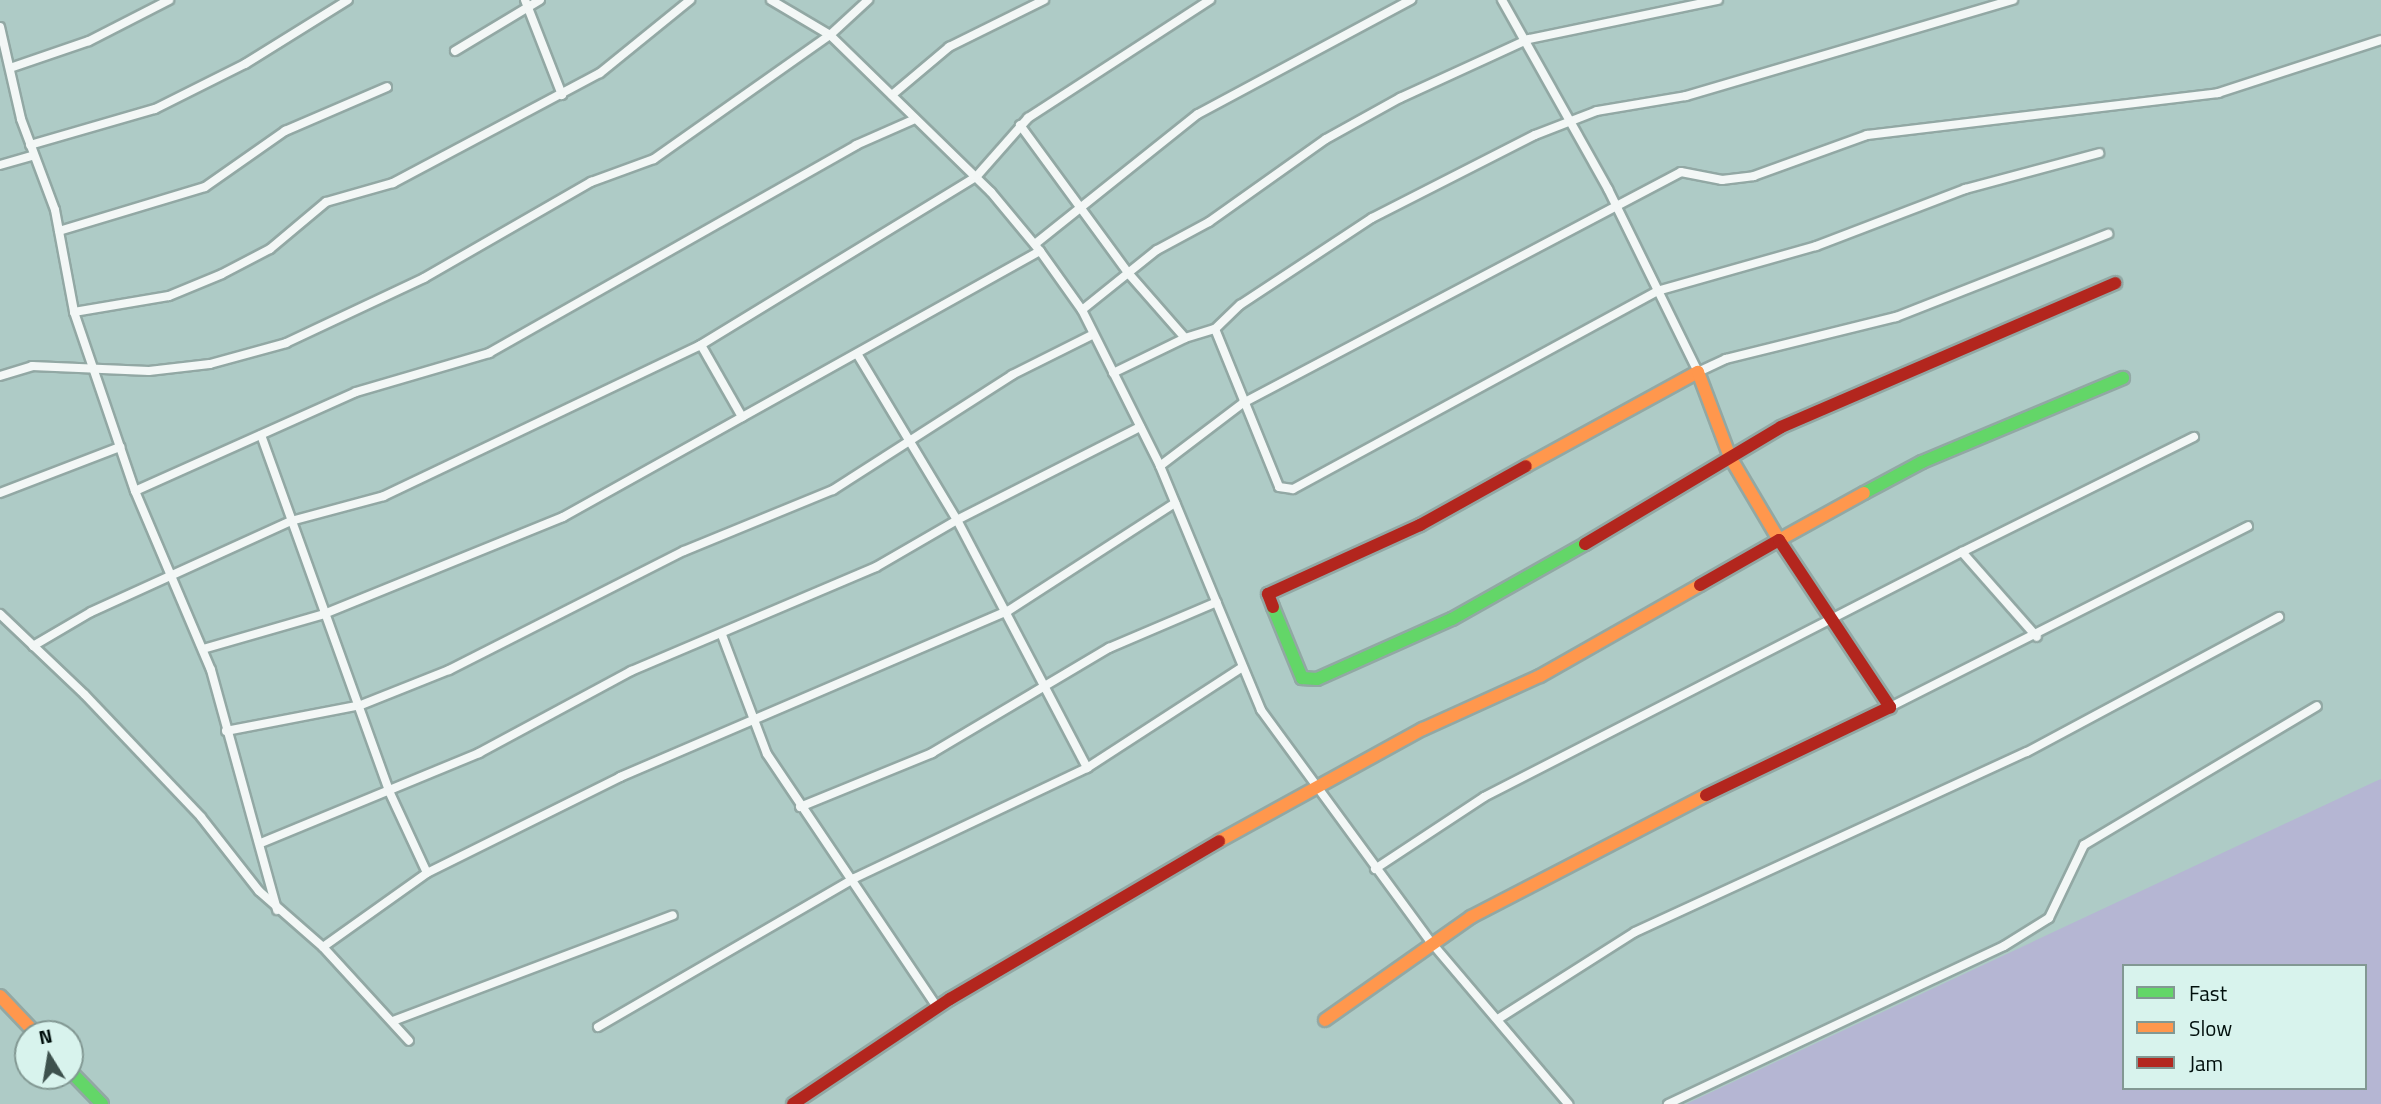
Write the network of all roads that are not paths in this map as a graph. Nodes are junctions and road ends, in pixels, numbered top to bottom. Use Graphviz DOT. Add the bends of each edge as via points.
graph roads {
  1 [pos="169,0"];
  2 [pos="348,0"];
  3 [pos="540,0"];
  4 [pos="690,0"];
  5 [pos="771,0"];
  6 [pos="868,0"];
  7 [pos="1044,0"];
  8 [pos="1210,0"];
  9 [pos="1411,0"];
  10 [pos="1502,0"];
  11 [pos="1718,0"];
  12 [pos="2014,0"];
  13 [pos="526,4"];
  14 [pos="0,27"];
  15 [pos="830,35"];
  16 [pos="1529,39"];
  17 [pos="2381,40"];
  18 [pos="455,51"];
  19 [pos="10,68"];
  20 [pos="387,87"];
  21 [pos="562,95"];
  22 [pos="892,95"];
  23 [pos="915,119"];
  24 [pos="1567,123"];
  25 [pos="1020,125"];
  26 [pos="30,145"];
  27 [pos="2099,153"];
  28 [pos="34,155"];
  29 [pos="0,165"];
  30 [pos="976,177"];
  31 [pos="1082,207"];
  32 [pos="1617,208"];
  33 [pos="59,231"];
  34 [pos="2108,234"];
  35 [pos="1038,248"];
  36 [pos="1129,274"];
  37 [pos="2115,282"];
  38 [pos="1657,290"];
  39 [pos="1082,310"];
  40 [pos="75,312"];
  41 [pos="1215,329"];
  42 [pos="1092,335"];
  43 [pos="1185,338"];
  44 [pos="701,345"];
  45 [pos="858,355"];
  46 [pos="98,369"];
  47 [pos="1113,373"];
  48 [pos="1698,373"];
  49 [pos="0,376"];
  50 [pos="2123,378"];
  51 [pos="1243,403"];
  52 [pos="742,418"];
  53 [pos="1140,427"];
  54 [pos="261,435"];
  55 [pos="2194,437"];
  56 [pos="908,440"];
  57 [pos="120,447"];
  58 [pos="1730,457"];
  59 [pos="1160,466"];
  60 [pos="135,491"];
  61 [pos="0,493"];
  62 [pos="1175,503"];
  63 [pos="957,520"];
  64 [pos="291,521"];
  65 [pos="2248,526"];
  66 [pos="1779,540"];
  67 [pos="1962,552"];
  68 [pos="173,578"];
  69 [pos="1217,602"];
  70 [pos="1008,611"];
  71 [pos="0,614"];
  72 [pos="324,614"];
  73 [pos="2279,617"];
  74 [pos="1829,619"];
  75 [pos="722,635"];
  76 [pos="2037,637"];
  77 [pos="33,646"];
  78 [pos="203,649"];
  79 [pos="1241,668"];
  80 [pos="1049,686"];
  81 [pos="361,705"];
  82 [pos="2317,706"];
  83 [pos="1890,708"];
  84 [pos="754,720"];
  85 [pos="226,731"];
  86 [pos="1087,768"];
  87 [pos="1318,787"];
  88 [pos="389,791"];
  89 [pos="800,807"];
  90 [pos="261,844"];
  91 [pos="1376,869"];
  92 [pos="427,873"];
  93 [pos="855,878"];
  94 [pos="278,910"];
  95 [pos="674,915"];
  96 [pos="1430,941"];
  97 [pos="323,947"];
  98 [pos="0,996"];
  99 [pos="938,1007"];
  100 [pos="1498,1019"];
  101 [pos="23,1020"];
  102 [pos="1325,1020"];
  103 [pos="393,1021"];
  104 [pos="598,1027"];
  105 [pos="409,1041"];
  106 [pos="84,1085"];
  107 [pos="102,1104"];
  108 [pos="793,1104"];
  109 [pos="1568,1104"];
  110 [pos="1668,1104"];
  1 -- 19 [label="street" via="89,41"];
  2 -- 26 [label="street" via="245,64 155,109"];
  3 -- 13 [label="street"];
  4 -- 21 [label="street" via="600,74"];
  5 -- 15 [label="street"];
  6 -- 15 [label="street"];
  7 -- 22 [label="street" via="949,47"];
  8 -- 25 [label="street"];
  9 -- 31 [label="street" via="1227,95 1153,146"];
  10 -- 16 [label="street"];
  11 -- 16 [label="street"];
  12 -- 24 [label="street" via="1686,96"];
  13 -- 18 [label="street"];
  13 -- 21 [label="street"];
  14 -- 19 [label="street"];
  15 -- 22 [label="street"];
  15 -- 46 [label="street" via="654,159 591,182 357,312 286,343 210,364"];
  16 -- 24 [label="street"];
  16 -- 36 [label="street" via="1325,139"];
  17 -- 32 [label="street" via="2218,93 1867,135 1754,176 1722,180 1683,171"];
  19 -- 26 [label="street"];
  20 -- 33 [label="street" via="285,131 205,187"];
  21 -- 40 [label="street" via="393,183 326,202 270,249 190,288"];
  22 -- 23 [label="street"];
  23 -- 30 [label="street"];
  23 -- 54 [label="street" via="856,145 489,353 356,392"];
  24 -- 32 [label="street"];
  24 -- 41 [label="street" via="1481,158 1372,218 1240,305"];
  25 -- 30 [label="street"];
  25 -- 31 [label="street"];
  26 -- 28 [label="street"];
  27 -- 38 [label="street" via="1965,189 1816,246"];
  28 -- 29 [label="street"];
  28 -- 33 [label="street"];
  30 -- 35 [label="street"];
  30 -- 44 [label="street"];
  31 -- 35 [label="street"];
  31 -- 36 [label="street"];
  32 -- 38 [label="street"];
  32 -- 51 [label="street"];
  33 -- 40 [label="street"];
  34 -- 48 [label="street" via="1896,317 1726,359"];
  35 -- 39 [label="street"];
  35 -- 45 [label="street"];
  36 -- 39 [label="street"];
  36 -- 43 [label="street"];
  37 -- 58 [label="street" via="1861,390"];
  38 -- 48 [label="street"];
  38 -- 51 [label="street" via="1293,489 1279,487"];
  39 -- 42 [label="street"];
  40 -- 46 [label="street"];
  41 -- 43 [label="street"];
  41 -- 51 [label="street"];
  42 -- 47 [label="street"];
  42 -- 56 [label="street" via="1012,375"];
  43 -- 47 [label="street"];
  44 -- 52 [label="street"];
  44 -- 64 [label="street" via="384,496"];
  45 -- 52 [label="street"];
  45 -- 56 [label="street"];
  46 -- 49 [label="street" via="32,366"];
  46 -- 57 [label="street"];
  47 -- 53 [label="street"];
  48 -- 58 [label="street"];
  48 -- 58 [label="street" via="1420,525 1268,594 1302,678 1317,679 1452,619"];
  50 -- 66 [label="street" via="1922,462"];
  51 -- 59 [label="street"];
  52 -- 72 [label="street" via="563,517"];
  53 -- 59 [label="street"];
  53 -- 63 [label="street"];
  54 -- 60 [label="street"];
  54 -- 64 [label="street"];
  55 -- 67 [label="street"];
  56 -- 63 [label="street"];
  56 -- 81 [label="street" via="833,490 684,551 449,670"];
  57 -- 60 [label="street"];
  57 -- 61 [label="street"];
  58 -- 66 [label="street"];
  59 -- 62 [label="street"];
  60 -- 68 [label="street"];
  62 -- 69 [label="street"];
  62 -- 70 [label="street"];
  63 -- 70 [label="street"];
  63 -- 75 [label="street" via="876,567"];
  64 -- 68 [label="street"];
  64 -- 72 [label="street"];
  65 -- 76 [label="street"];
  66 -- 74 [label="street"];
  66 -- 87 [label="street" via="1540,676 1423,729"];
  67 -- 74 [label="street"];
  67 -- 76 [label="street"];
  68 -- 77 [label="street" via="91,612"];
  68 -- 78 [label="street"];
  69 -- 79 [label="street"];
  69 -- 80 [label="street" via="1109,648"];
  70 -- 80 [label="street"];
  70 -- 84 [label="street"];
  71 -- 77 [label="street"];
  72 -- 78 [label="street"];
  72 -- 81 [label="street"];
  73 -- 100 [label="street" via="2026,752 1634,932"];
  74 -- 83 [label="street"];
  74 -- 91 [label="street" via="1588,749 1485,797"];
  75 -- 84 [label="street"];
  75 -- 88 [label="street" via="631,671 479,753"];
  76 -- 83 [label="street"];
  77 -- 94 [label="street" via="201,817"];
  78 -- 85 [label="street"];
  79 -- 86 [label="street"];
  79 -- 87 [label="street" via="1261,710"];
  80 -- 86 [label="street"];
  80 -- 89 [label="street" via="932,753"];
  81 -- 85 [label="street"];
  81 -- 88 [label="street"];
  82 -- 110 [label="street" via="2084,845 2049,918 2004,946"];
  83 -- 96 [label="street" via="1790,751"];
  84 -- 89 [label="street"];
  84 -- 92 [label="street" via="620,777"];
  85 -- 90 [label="street"];
  86 -- 93 [label="street"];
  87 -- 91 [label="street"];
  87 -- 99 [label="street"];
  88 -- 90 [label="street"];
  88 -- 92 [label="street"];
  89 -- 93 [label="street"];
  90 -- 94 [label="street"];
  91 -- 96 [label="street"];
  92 -- 97 [label="street"];
  93 -- 99 [label="street"];
  93 -- 104 [label="street"];
  94 -- 97 [label="street"];
  95 -- 103 [label="street"];
  96 -- 100 [label="street"];
  96 -- 102 [label="street"];
  97 -- 103 [label="street"];
  98 -- 101 [label="street"];
  99 -- 108 [label="street"];
  100 -- 109 [label="street"];
  103 -- 105 [label="street"];
  106 -- 107 [label="street"];
}
